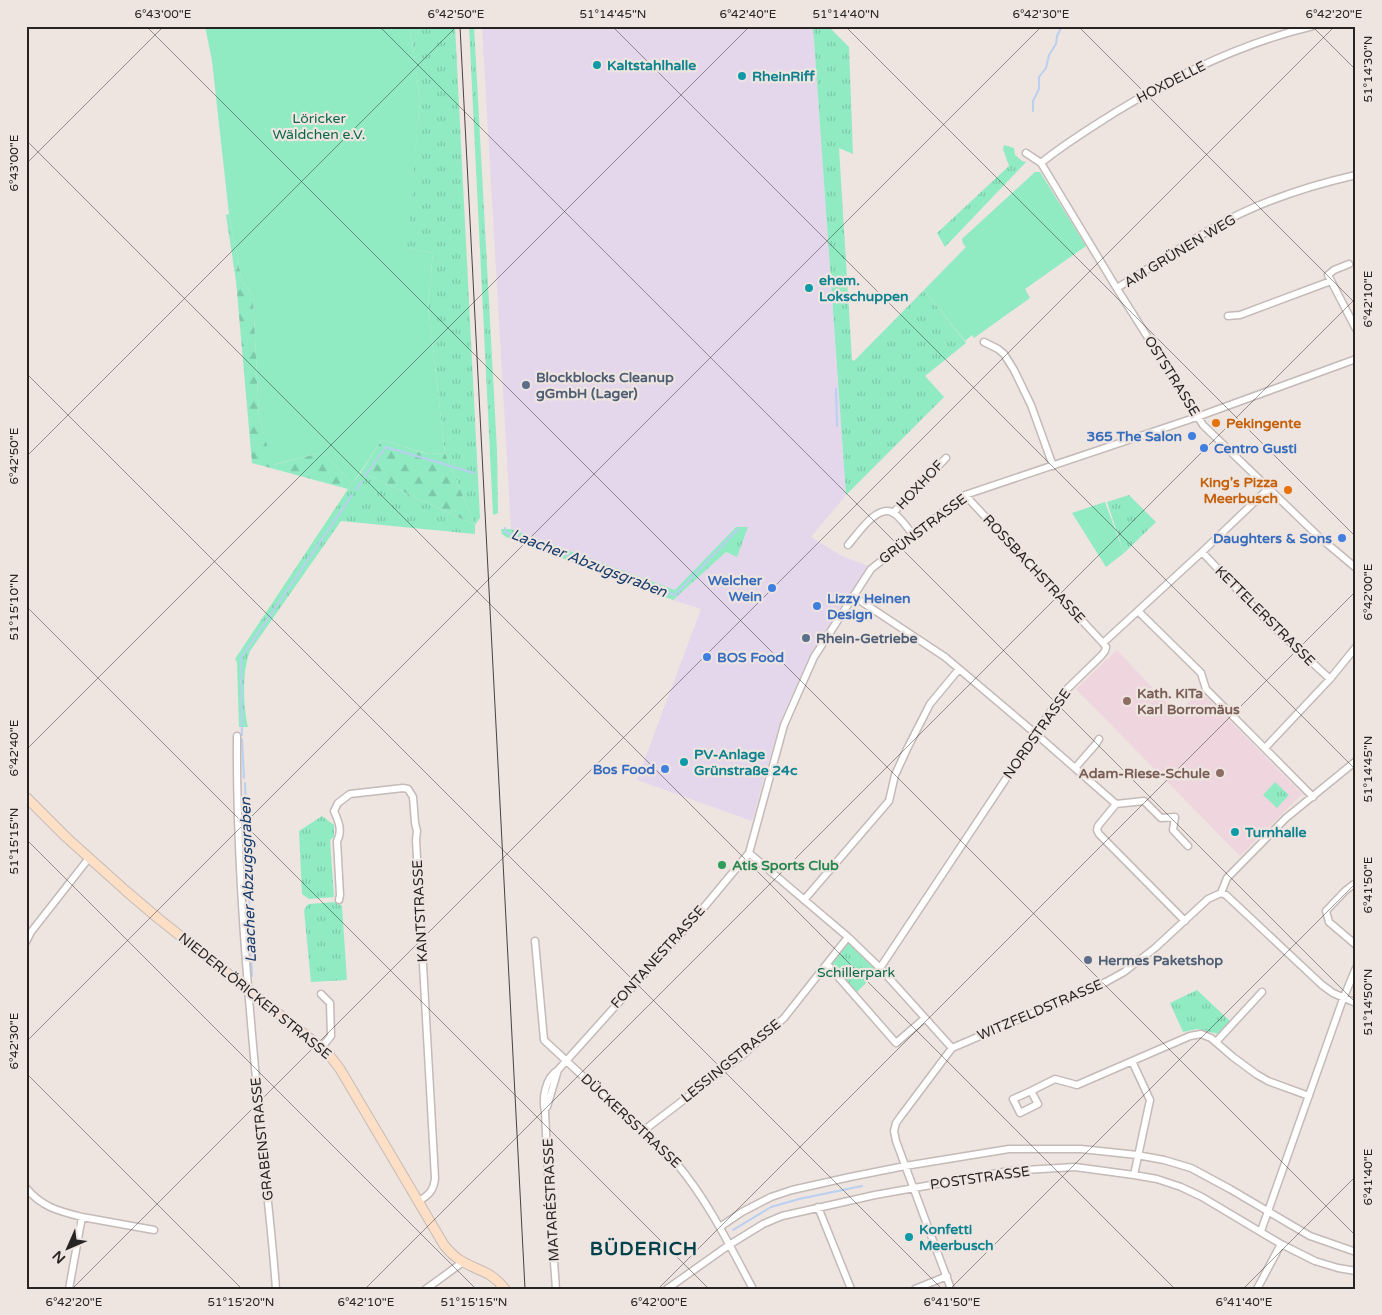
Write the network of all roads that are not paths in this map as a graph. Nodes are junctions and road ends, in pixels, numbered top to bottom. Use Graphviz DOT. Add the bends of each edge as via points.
graph roads {
  1 [pos="1313,26"];
  2 [pos="1026,153"];
  3 [pos="1041,163"];
  4 [pos="1356,175"];
  5 [pos="1349,264"];
  6 [pos="1332,281"];
  7 [pos="1117,288"];
  8 [pos="1228,316"];
  9 [pos="1356,329"];
  10 [pos="984,342"];
  11 [pos="1356,360"];
  12 [pos="1197,417"];
  13 [pos="946,458"];
  14 [pos="1053,466"];
  15 [pos="1268,488"];
  16 [pos="965,495"];
  17 [pos="894,513"];
  18 [pos="914,536"];
  19 [pos="848,545"];
  20 [pos="1202,552"];
  21 [pos="1356,568"];
  22 [pos="852,596"];
  23 [pos="1138,611"];
  24 [pos="1103,643"];
  25 [pos="1356,648"];
  26 [pos="959,669"];
  27 [pos="1330,679"];
  28 [pos="1036,734"];
  29 [pos="237,736"];
  30 [pos="1099,739"];
  31 [pos="1265,748"];
  32 [pos="1356,761"];
  33 [pos="1075,768"];
  34 [pos="1313,797"];
  35 [pos="26,798"];
  36 [pos="1116,804"];
  37 [pos="1188,846"];
  38 [pos="749,853"];
  39 [pos="89,858"];
  40 [pos="1354,884"];
  41 [pos="1221,893"];
  42 [pos="339,900"];
  43 [pos="804,900"];
  44 [pos="1184,921"];
  45 [pos="848,937"];
  46 [pos="535,941"];
  47 [pos="26,942"];
  48 [pos="1356,945"];
  49 [pos="826,964"];
  50 [pos="880,968"];
  51 [pos="1356,968"];
  52 [pos="248,989"];
  53 [pos="1262,992"];
  54 [pos="321,994"];
  55 [pos="1343,999"];
  56 [pos="1356,1004"];
  57 [pos="925,1018"];
  58 [pos="1216,1042"];
  59 [pos="322,1047"];
  60 [pos="952,1048"];
  61 [pos="566,1060"];
  62 [pos="1132,1061"];
  63 [pos="1031,1091"];
  64 [pos="1309,1096"];
  65 [pos="643,1130"];
  66 [pos="1138,1155"];
  67 [pos="905,1166"];
  68 [pos="1134,1175"];
  69 [pos="26,1188"];
  70 [pos="913,1188"];
  71 [pos="419,1201"];
  72 [pos="818,1207"];
  73 [pos="1268,1211"];
  74 [pos="82,1217"];
  75 [pos="720,1228"];
  76 [pos="154,1230"];
  77 [pos="1260,1231"];
  78 [pos="1280,1244"];
  79 [pos="729,1245"];
  80 [pos="1356,1252"];
  81 [pos="463,1262"];
  82 [pos="1356,1271"];
  83 [pos="947,1276"];
  84 [pos="69,1289"];
  85 [pos="276,1289"];
  86 [pos="426,1289"];
  87 [pos="505,1289"];
  88 [pos="556,1289"];
  89 [pos="667,1289"];
  90 [pos="753,1289"];
  91 [pos="851,1289"];
  92 [pos="915,1289"];
  93 [pos="951,1289"];
  94 [pos="1257,1289"];
  1 -- 3 [label="street, HOXDELLE" via="1221,56 1173,79 1085,131"];
  2 -- 3 [label="street, OSTSTRASSE"];
  3 -- 7 [label="street, OSTSTRASSE"];
  4 -- 7 [label="street, AM GRÜNEN WEG" via="1316,184 1243,213 1216,226"];
  5 -- 6 [label="street" via="1328,275"];
  6 -- 8 [label="street" via="1240,315"];
  6 -- 9 [label="street"];
  7 -- 12 [label="street, OSTSTRASSE"];
  10 -- 14 [label="street" via="998,349 1010,362 1031,405"];
  11 -- 12 [label="street, GRÜNSTRASSE"];
  12 -- 14 [label="street, GRÜNSTRASSE"];
  12 -- 15 [label="street, OSTSTRASSE"];
  13 -- 17 [label="street, HOXHOF"];
  14 -- 16 [label="street, GRÜNSTRASSE"];
  15 -- 20 [label="street, NORDSTRASSE"];
  15 -- 21 [label="street, OSTSTRASSE"];
  16 -- 18 [label="street, GRÜNSTRASSE"];
  16 -- 24 [label="street, ROSSBACHSTRASSE"];
  17 -- 18 [label="street, HOXHOF"];
  17 -- 19 [label="street, HOXHOF" via="884,511 873,516"];
  18 -- 22 [label="street, GRÜNSTRASSE" via="870,569"];
  20 -- 23 [label="street, NORDSTRASSE"];
  20 -- 27 [label="street, KETTELERSTRASSE" via="1264,618"];
  22 -- 26 [label="street"];
  22 -- 38 [label="street, GRÜNSTRASSE" via="814,657 784,725"];
  23 -- 24 [label="street, NORDSTRASSE"];
  23 -- 31 [label="street" via="1201,673 1206,689"];
  24 -- 28 [label="street, NORDSTRASSE" via="1106,647 1101,656 1062,693"];
  25 -- 27 [label="street"];
  26 -- 28 [label="street"];
  26 -- 43 [label="street" via="930,704 895,775 889,801"];
  27 -- 31 [label="street"];
  28 -- 33 [label="street"];
  28 -- 50 [label="street, NORDSTRASSE"];
  29 -- 52 [label="street, GRABENSTRASSE" via="239,860"];
  30 -- 33 [label="street"];
  31 -- 34 [label="street"];
  32 -- 34 [label="street, WITZFELDSTRASSE"];
  33 -- 36 [label="street"];
  34 -- 41 [label="street, WITZFELDSTRASSE" via="1286,818 1227,878"];
  35 -- 39 [label="main road, NIEDERLÖRICKER STRASSE"];
  36 -- 37 [label="street" via="1144,800 1161,818 1175,817 1173,830"];
  36 -- 44 [label="street" via="1098,826 1099,834"];
  38 -- 43 [label="street"];
  38 -- 61 [label="street, FONTANESTRASSE"];
  39 -- 47 [label="street"];
  39 -- 52 [label="main road, NIEDERLÖRICKER STRASSE" via="159,919"];
  40 -- 48 [label="street" via="1326,911 1329,922"];
  41 -- 44 [label="street, WITZFELDSTRASSE" via="1208,899"];
  41 -- 55 [label="street" via="1322,985"];
  42 -- 71 [label="street, KANTSTRASSE" via="337,840 340,836 334,810 338,803 350,794 408,789 413,797 417,831 436,1178 430,1194"];
  43 -- 45 [label="street"];
  44 -- 60 [label="street, WITZFELDSTRASSE" via="1141,960 1106,982"];
  45 -- 49 [label="street, LESSINGSTRASSE"];
  45 -- 50 [label="street"];
  46 -- 61 [label="street" via="544,1040"];
  49 -- 57 [label="street" via="896,1043"];
  49 -- 65 [label="street, LESSINGSTRASSE" via="784,1018 752,1047"];
  50 -- 57 [label="street"];
  51 -- 55 [label="street"];
  52 -- 59 [label="main road, NIEDERLÖRICKER STRASSE"];
  52 -- 85 [label="street, GRABENSTRASSE"];
  53 -- 58 [label="street"];
  54 -- 59 [label="street" via="330,1003 331,1033"];
  55 -- 56 [label="street"];
  55 -- 64 [label="street"];
  57 -- 60 [label="street"];
  58 -- 62 [label="street" via="1201,1034 1190,1036"];
  58 -- 64 [label="street" via="1256,1074"];
  59 -- 71 [label="main road, NIEDERLÖRICKER STRASSE" via="340,1069"];
  60 -- 67 [label="street, WITZFELDSTRASSE" via="896,1123 894,1131"];
  61 -- 65 [label="street, DÜCKERSSTRASSE"];
  61 -- 88 [label="street, MATARÉSTRASSE" via="553,1073 544,1092"];
  62 -- 63 [label="street" via="1077,1085 1055,1079"];
  62 -- 66 [label="street" via="1150,1100"];
  64 -- 73 [label="street"];
  65 -- 75 [label="street, DÜCKERSSTRASSE" via="689,1177"];
  66 -- 67 [label="street, POSTSTRASSE" via="1081,1149 1010,1149"];
  66 -- 68 [label="street"];
  66 -- 73 [label="street, POSTSTRASSE" via="1191,1168"];
  67 -- 70 [label="street, WITZFELDSTRASSE"];
  67 -- 75 [label="street, POSTSTRASSE" via="770,1197"];
  68 -- 70 [label="street, POSTSTRASSE" via="1075,1167 1009,1171"];
  68 -- 77 [label="street, POSTSTRASSE" via="1181,1187"];
  69 -- 74 [label="street" via="35,1198 57,1211"];
  70 -- 72 [label="street, POSTSTRASSE"];
  70 -- 83 [label="street, WITZFELDSTRASSE"];
  71 -- 81 [label="main road, NIEDERLÖRICKER STRASSE" via="444,1245"];
  72 -- 79 [label="street, POSTSTRASSE" via="772,1220"];
  72 -- 91 [label="street"];
  73 -- 77 [label="street"];
  73 -- 80 [label="street, POSTSTRASSE" via="1310,1236"];
  74 -- 76 [label="street"];
  74 -- 84 [label="street"];
  75 -- 79 [label="street, DÜCKERSSTRASSE"];
  77 -- 78 [label="street, POSTSTRASSE"];
  78 -- 82 [label="street, POSTSTRASSE" via="1315,1261"];
  78 -- 94 [label="street"];
  79 -- 89 [label="street, POSTSTRASSE"];
  79 -- 90 [label="street, DÜCKERSSTRASSE"];
  81 -- 86 [label="street"];
  81 -- 87 [label="main road, NIEDERLÖRICKER STRASSE" via="493,1277"];
  83 -- 92 [label="street"];
  83 -- 93 [label="street, WITZFELDSTRASSE"];
}
